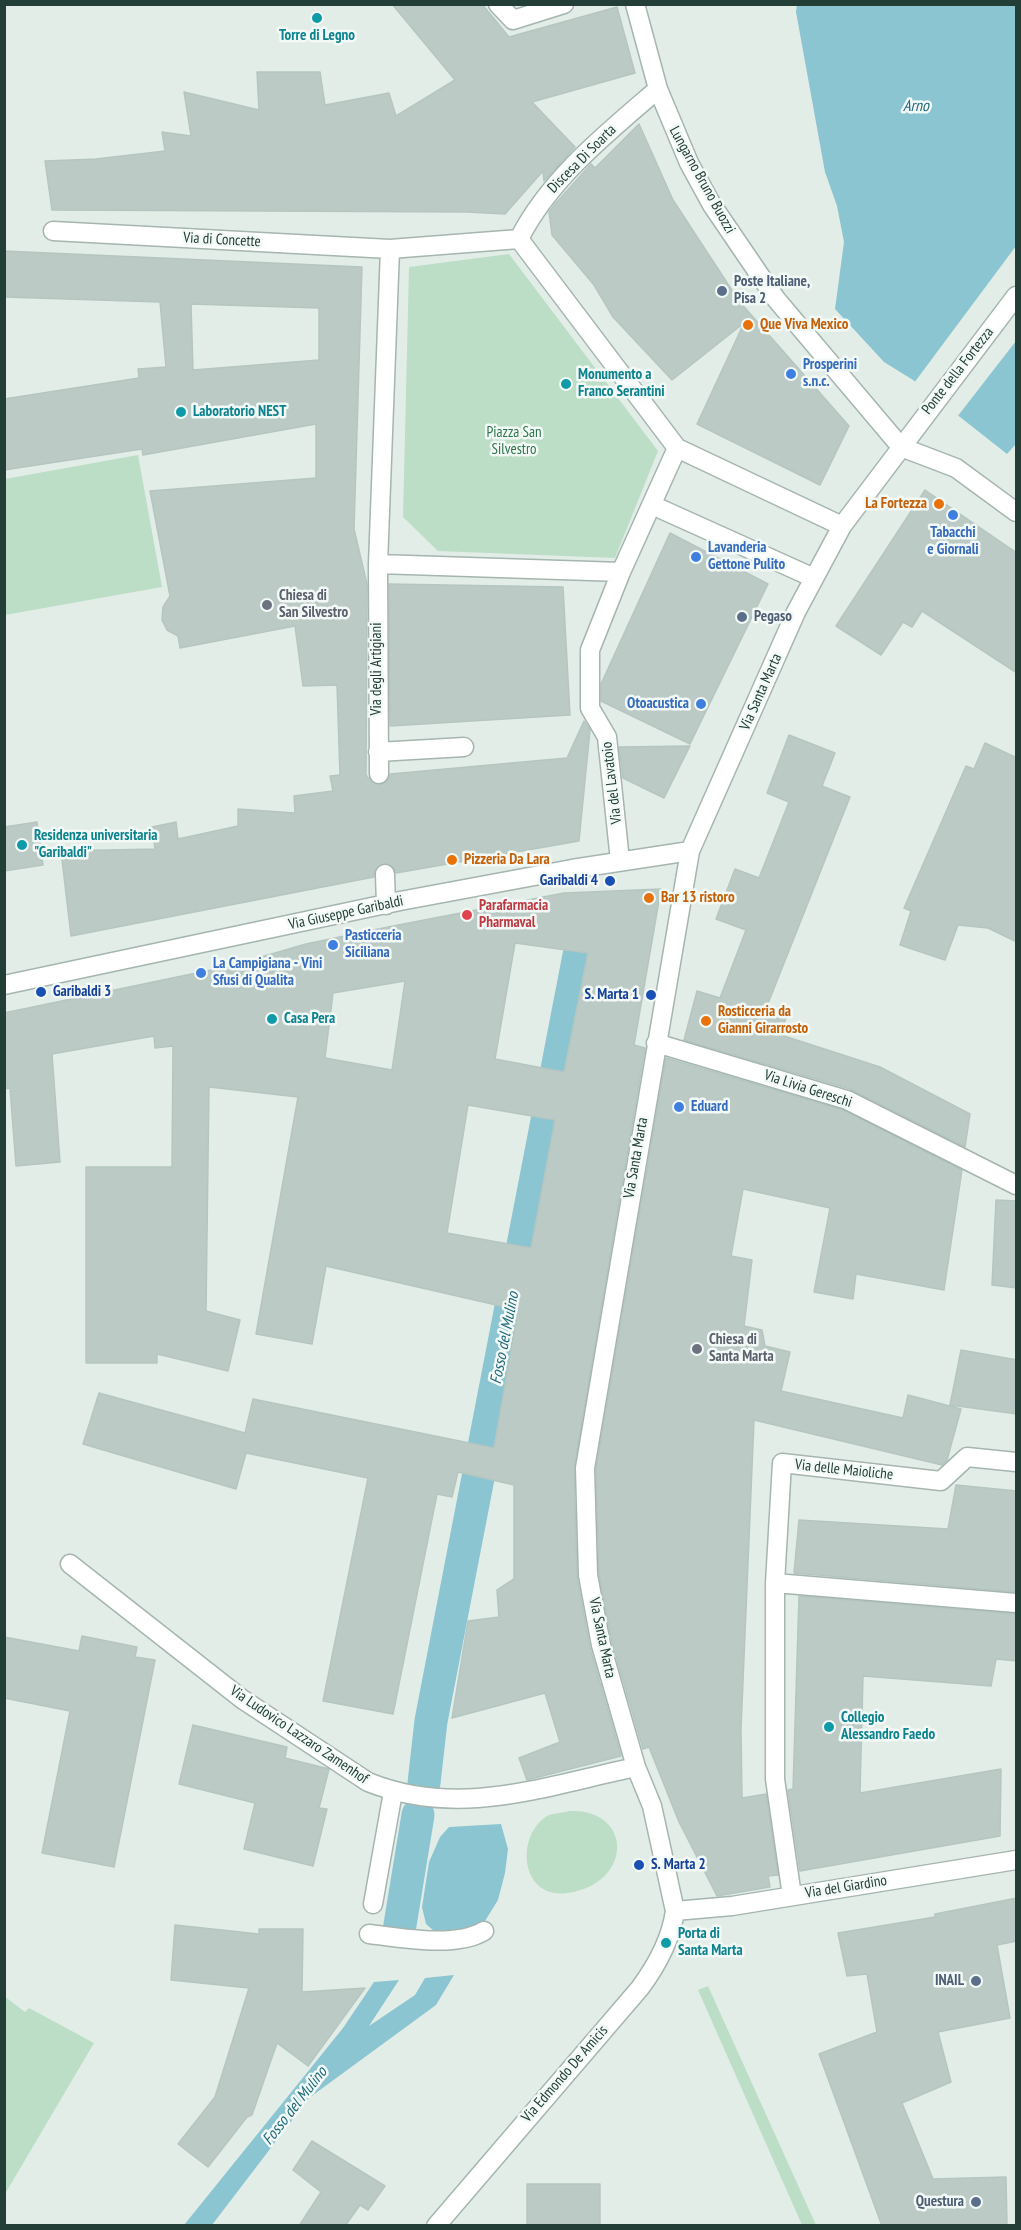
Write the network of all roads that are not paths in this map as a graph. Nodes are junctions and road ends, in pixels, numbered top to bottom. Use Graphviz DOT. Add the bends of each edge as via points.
graph roads {
  1 [pos="498,4"];
  2 [pos="564,4"];
  3 [pos="635,4"];
  4 [pos="658,89"];
  5 [pos="53,231"];
  6 [pos="519,239"];
  7 [pos="390,249"];
  8 [pos="1017,296"];
  9 [pos="901,447"];
  10 [pos="677,448"];
  11 [pos="652,506"];
  12 [pos="1017,512"];
  13 [pos="842,526"];
  14 [pos="378,564"];
  15 [pos="621,572"];
  16 [pos="814,578"];
  17 [pos="464,747"];
  18 [pos="378,752"];
  19 [pos="379,774"];
  20 [pos="690,851"];
  21 [pos="620,861"];
  22 [pos="385,874"];
  23 [pos="386,905"];
  24 [pos="4,985"];
  25 [pos="656,1043"];
  26 [pos="1017,1185"];
  27 [pos="1017,1462"];
  28 [pos="70,1564"];
  29 [pos="776,1583"];
  30 [pos="1017,1603"];
  31 [pos="636,1767"];
  32 [pos="400,1794"];
  33 [pos="1017,1860"];
  34 [pos="792,1896"];
  35 [pos="373,1904"];
  36 [pos="675,1911"];
  37 [pos="484,1931"];
  38 [pos="369,1934"];
  39 [pos="436,2226"];
  1 -- 2 [label="street" via="513,20"];
  3 -- 4 [label="street, Lungarno Bruno Buozzi"];
  4 -- 6 [label="street, Discesa Di Soarta" via="547,193"];
  4 -- 9 [label="street, Lungarno Bruno Buozzi" via="689,163 758,275"];
  5 -- 7 [label="street, Via di Concette"];
  6 -- 7 [label="street"];
  6 -- 10 [label="street"];
  7 -- 14 [label="street"];
  8 -- 9 [label="street, Ponte della Fortezza"];
  9 -- 12 [label="street" via="956,468"];
  9 -- 13 [label="street, Via Santa Marta"];
  10 -- 11 [label="street"];
  10 -- 13 [label="street"];
  11 -- 15 [label="street"];
  11 -- 16 [label="street"];
  13 -- 16 [label="street, Via Santa Marta"];
  14 -- 15 [label="street"];
  14 -- 18 [label="street, Via degli Artigiani"];
  15 -- 21 [label="street, Via del Lavatoio" via="590,650 590,708 608,737"];
  16 -- 20 [label="street, Via Santa Marta"];
  17 -- 18 [label="street"];
  18 -- 19 [label="street, Via degli Artigiani"];
  20 -- 21 [label="street, Via Giuseppe Garibaldi"];
  20 -- 25 [label="street, Via Santa Marta"];
  21 -- 23 [label="street, Via Giuseppe Garibaldi"];
  22 -- 23 [label="street"];
  23 -- 24 [label="street, Via Giuseppe Garibaldi"];
  25 -- 26 [label="street, Via Livia Gereschi" via="847,1100"];
  25 -- 31 [label="street, Via Santa Marta" via="585,1468 588,1575 602,1645"];
  27 -- 29 [label="street, Via delle Maioliche" via="967,1457 941,1480 782,1463"];
  28 -- 32 [label="street, Via Ludovico Lazzaro Zamenhof" via="242,1699 368,1782"];
  29 -- 30 [label="street"];
  29 -- 34 [label="street, Via delle Maioliche" via="775,1779"];
  31 -- 32 [label="street, Via Ludovico Lazzaro Zamenhof" via="506,1796 453,1801"];
  31 -- 36 [label="street, Via Santa Marta" via="652,1806"];
  32 -- 35 [label="street"];
  33 -- 34 [label="street, Via del Giardino"];
  34 -- 36 [label="street, Via del Giardino"];
  36 -- 39 [label="street, Via Edmondo De Amicis" via="666,1943 640,1988"];
  37 -- 38 [label="street" via="470,1940"];
}
